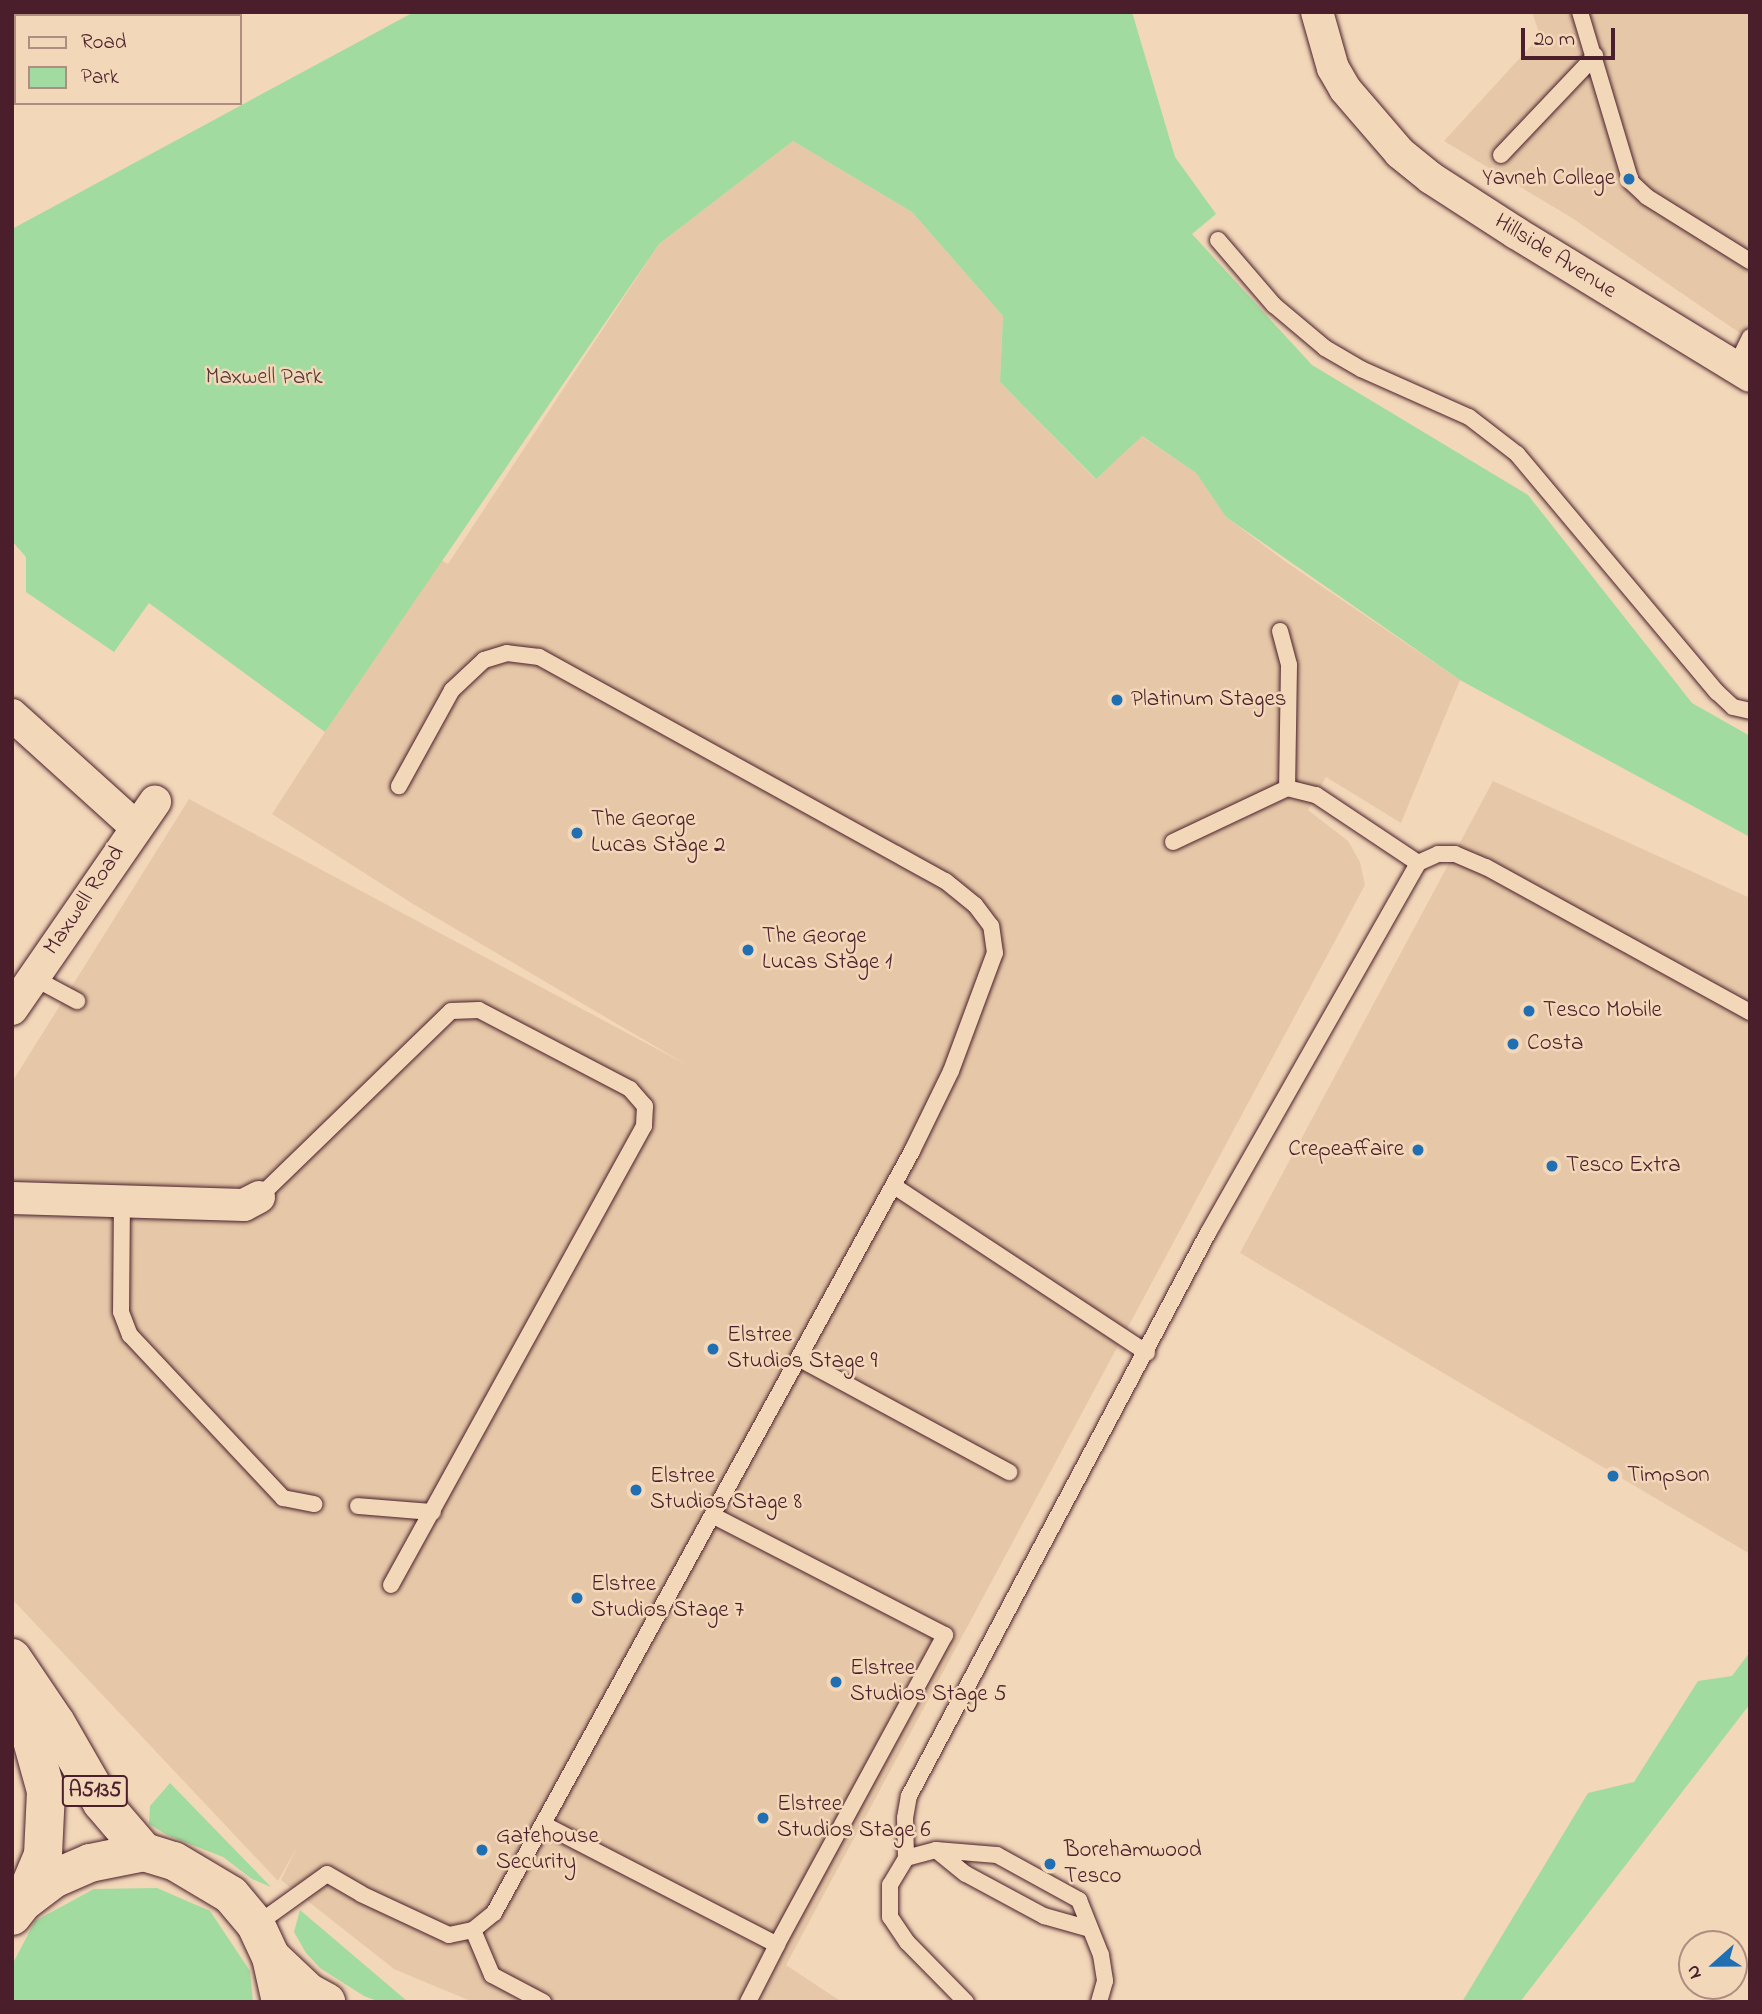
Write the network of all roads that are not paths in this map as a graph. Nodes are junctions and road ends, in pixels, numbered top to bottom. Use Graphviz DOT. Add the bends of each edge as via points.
graph roads {
  1 [pos="1317,12"];
  2 [pos="1582,13"];
  3 [pos="1595,57"];
  4 [pos="1501,155"];
  5 [pos="1218,240"];
  6 [pos="1750,261"];
  7 [pos="1750,337"];
  8 [pos="1743,371"];
  9 [pos="1280,631"];
  10 [pos="1750,711"];
  11 [pos="12,715"];
  12 [pos="399,786"];
  13 [pos="1287,788"];
  14 [pos="155,802"];
  15 [pos="136,827"];
  16 [pos="1173,842"];
  17 [pos="1418,863"];
  18 [pos="34,978"];
  19 [pos="78,1001"];
  20 [pos="13,1007"];
  21 [pos="1750,1012"];
  22 [pos="894,1186"];
  23 [pos="259,1197"];
  24 [pos="12,1198"];
  25 [pos="122,1200"];
  26 [pos="1147,1353"];
  27 [pos="800,1359"];
  28 [pos="1009,1472"];
  29 [pos="314,1504"];
  30 [pos="358,1506"];
  31 [pos="433,1512"];
  32 [pos="714,1516"];
  33 [pos="391,1585"];
  34 [pos="12,1658"];
  35 [pos="12,1703"];
  36 [pos="545,1825"];
  37 [pos="936,1850"];
  38 [pos="144,1852"];
  39 [pos="906,1858"];
  40 [pos="18,1909"];
  41 [pos="1090,1929"];
  42 [pos="473,1930"];
  43 [pos="264,1941"];
  44 [pos="777,1945"];
  45 [pos="281,2002"];
  46 [pos="326,2002"];
  47 [pos="543,2002"];
  48 [pos="748,2002"];
  49 [pos="966,2002"];
  50 [pos="1099,2002"];
  1 -- 8 [label="street, Hillside Avenue" via="1333,68 1345,89 1399,153 1516,233"];
  2 -- 3 [label="lane"];
  3 -- 4 [label="lane"];
  3 -- 6 [label="lane" via="1631,182 1647,197"];
  5 -- 10 [label="lane" via="1274,304 1325,348 1469,417 1517,454 1717,692 1733,707"];
  7 -- 8 [label="lane"];
  9 -- 13 [label="lane" via="1289,665"];
  11 -- 15 [label="street, Maxwell Road"];
  12 -- 22 [label="lane" via="452,690 484,660 508,653 538,657 945,881 975,905 991,926 995,953 951,1071"];
  13 -- 16 [label="lane"];
  13 -- 17 [label="lane" via="1316,795"];
  14 -- 15 [label="street"];
  15 -- 18 [label="street, Maxwell Road"];
  17 -- 21 [label="lane" via="1438,854 1455,854 1486,867"];
  17 -- 26 [label="lane" via="1208,1233"];
  18 -- 19 [label="lane"];
  18 -- 20 [label="street, Maxwell Road"];
  22 -- 26 [label="lane"];
  22 -- 27 [label="lane"];
  23 -- 25 [label="street" via="244,1205"];
  23 -- 31 [label="lane" via="451,1011 479,1010 631,1089 645,1106 644,1126"];
  24 -- 25 [label="street"];
  25 -- 29 [label="lane" via="121,1312 130,1335 284,1498"];
  26 -- 39 [label="lane" via="917,1779 905,1818"];
  27 -- 28 [label="lane"];
  27 -- 32 [label="lane"];
  30 -- 31 [label="lane"];
  31 -- 33 [label="lane"];
  32 -- 36 [label="lane"];
  32 -- 44 [label="lane" via="945,1635"];
  34 -- 38 [label="main road, A5135" via="102,1803"];
  35 -- 40 [label="main road, A5135" via="31,1737 46,1791 43,1855"];
  36 -- 42 [label="lane" via="494,1913"];
  36 -- 44 [label="lane"];
  37 -- 39 [label="lane"];
  37 -- 41 [label="lane" via="966,1874 1044,1916"];
  37 -- 41 [label="lane" via="997,1855 1079,1900"];
  38 -- 40 [label="main road" via="53,1879"];
  38 -- 43 [label="main road" via="173,1861 231,1895"];
  39 -- 49 [label="lane" via="890,1885 890,1917 907,1942"];
  41 -- 50 [label="lane" via="1105,1981"];
  42 -- 43 [label="lane" via="449,1935 327,1874"];
  42 -- 47 [label="lane" via="492,1975"];
  43 -- 45 [label="main road"];
  43 -- 46 [label="main road" via="308,1992"];
  44 -- 48 [label="lane"];
}
